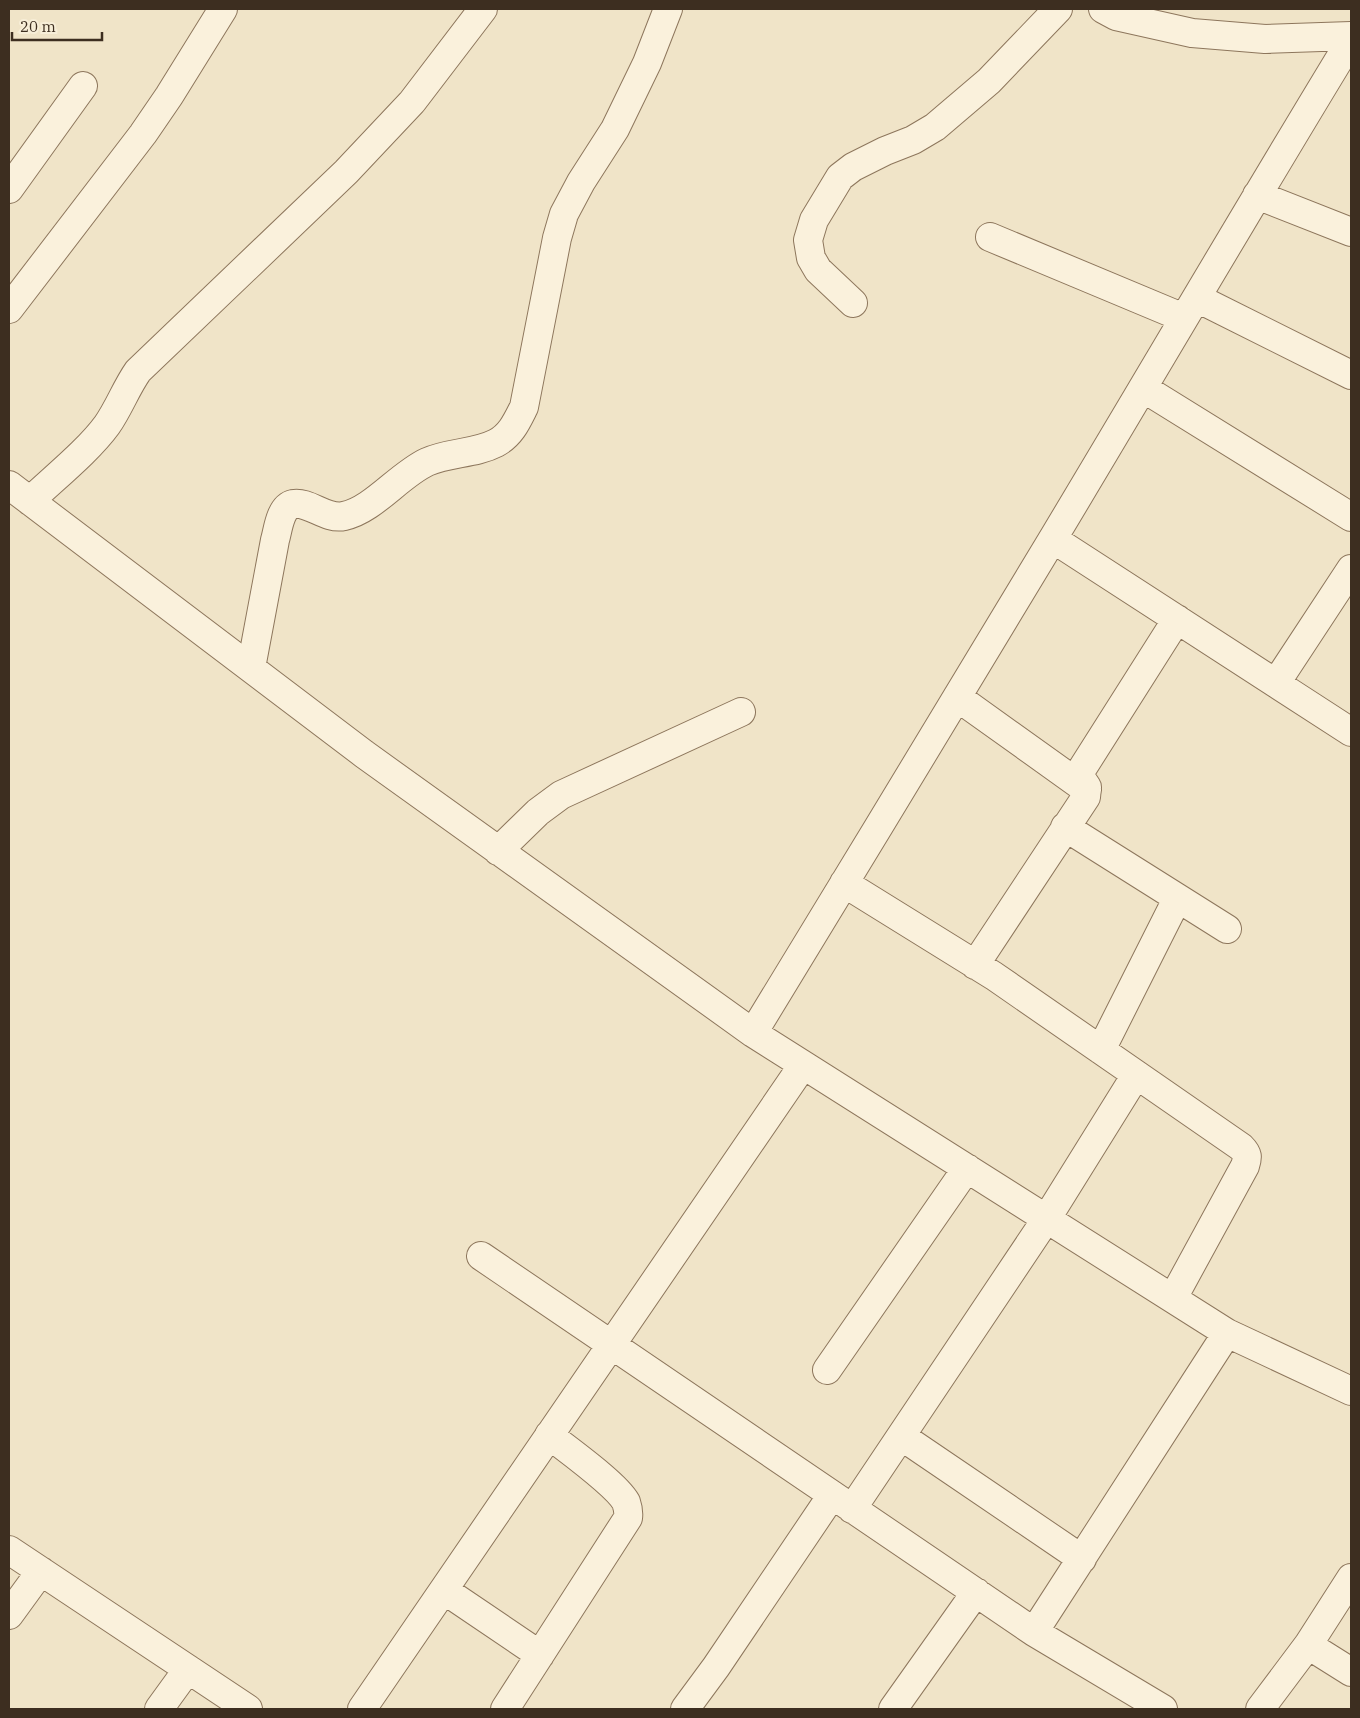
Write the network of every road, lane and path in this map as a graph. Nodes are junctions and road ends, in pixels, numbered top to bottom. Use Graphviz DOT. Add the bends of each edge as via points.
graph roads {
  1 [pos="223,9"];
  2 [pos="483,9"];
  3 [pos="668,9"];
  4 [pos="1058,9"];
  5 [pos="1103,9"];
  6 [pos="1351,36"];
  7 [pos="1351,40"];
  8 [pos="83,86"];
  9 [pos="9,189"];
  10 [pos="1257,195"];
  11 [pos="1351,232"];
  12 [pos="990,237"];
  13 [pos="853,303"];
  14 [pos="1190,308"];
  15 [pos="9,310"];
  16 [pos="1351,375"];
  17 [pos="1144,388"];
  18 [pos="9,485"];
  19 [pos="30,501"];
  20 [pos="1351,516"];
  21 [pos="1053,539"];
  22 [pos="1351,569"];
  23 [pos="1177,619"];
  24 [pos="251,668"];
  25 [pos="1276,683"];
  26 [pos="957,697"];
  27 [pos="741,712"];
  28 [pos="1351,732"];
  29 [pos="1087,790"];
  30 [pos="1065,827"];
  31 [pos="498,851"];
  32 [pos="844,883"];
  33 [pos="1177,899"];
  34 [pos="1227,929"];
  35 [pos="975,965"];
  36 [pos="753,1033"];
  37 [pos="1100,1050"];
  38 [pos="803,1065"];
  39 [pos="1136,1075"];
  40 [pos="966,1168"];
  41 [pos="1047,1218"];
  42 [pos="481,1256"];
  43 [pos="1173,1298"];
  44 [pos="1227,1333"];
  45 [pos="611,1345"];
  46 [pos="827,1370"];
  47 [pos="1351,1390"];
  48 [pos="549,1435"];
  49 [pos="901,1436"];
  50 [pos="842,1502"];
  51 [pos="9,1550"];
  52 [pos="1082,1559"];
  53 [pos="41,1571"];
  54 [pos="1351,1578"];
  55 [pos="444,1590"];
  56 [pos="976,1592"];
  57 [pos="9,1615"];
  58 [pos="1034,1632"];
  59 [pos="1308,1645"];
  60 [pos="540,1655"];
  61 [pos="188,1669"];
  62 [pos="1351,1672"];
  63 [pos="159,1709"];
  64 [pos="248,1709"];
  65 [pos="362,1709"];
  66 [pos="505,1709"];
  67 [pos="685,1709"];
  68 [pos="893,1709"];
  69 [pos="1163,1709"];
  70 [pos="1260,1709"];
  1 -- 15 [label="street" via="143,134"];
  2 -- 19 [label="street" via="412,102 324,195 138,371 108,424"];
  3 -- 24 [label="street" via="615,129 564,214 524,407 514,426 496,443 426,463 354,513 343,517 331,516 301,504 292,504 286,509 280,521"];
  4 -- 13 [label="street" via="989,81 935,127 853,167 840,177 814,220 808,240 810,258 818,270"];
  5 -- 6 [label="street" via="1116,16 1192,34 1265,39"];
  7 -- 10 [label="street"];
  8 -- 9 [label="street"];
  10 -- 11 [label="street"];
  10 -- 14 [label="street"];
  12 -- 14 [label="street"];
  14 -- 16 [label="street"];
  14 -- 17 [label="street"];
  17 -- 20 [label="street"];
  17 -- 21 [label="street"];
  18 -- 19 [label="street"];
  19 -- 24 [label="street"];
  21 -- 23 [label="street"];
  21 -- 26 [label="street"];
  22 -- 25 [label="street"];
  23 -- 25 [label="street"];
  23 -- 29 [label="street" via="1080,772"];
  24 -- 31 [label="street"];
  25 -- 28 [label="street"];
  26 -- 29 [label="street"];
  26 -- 32 [label="street"];
  27 -- 31 [label="street" via="561,795 538,812"];
  29 -- 30 [label="street" via="1086,797"];
  30 -- 33 [label="street"];
  30 -- 35 [label="street"];
  31 -- 36 [label="street"];
  32 -- 35 [label="street"];
  32 -- 36 [label="street"];
  33 -- 34 [label="street"];
  33 -- 37 [label="street"];
  35 -- 37 [label="street"];
  36 -- 38 [label="street"];
  37 -- 39 [label="street"];
  38 -- 40 [label="street"];
  38 -- 45 [label="street"];
  39 -- 41 [label="street"];
  39 -- 43 [label="street" via="1247,1153 1245,1166"];
  40 -- 41 [label="street"];
  40 -- 46 [label="street"];
  41 -- 43 [label="street"];
  41 -- 49 [label="street"];
  42 -- 45 [label="street"];
  43 -- 44 [label="street"];
  44 -- 47 [label="street"];
  44 -- 52 [label="street"];
  45 -- 48 [label="street"];
  45 -- 50 [label="street"];
  48 -- 55 [label="street"];
  48 -- 60 [label="street" via="610,1484 629,1511 624,1526"];
  49 -- 50 [label="street"];
  49 -- 52 [label="street"];
  50 -- 56 [label="street"];
  50 -- 67 [label="street"];
  51 -- 53 [label="street"];
  52 -- 58 [label="street"];
  53 -- 57 [label="street"];
  53 -- 61 [label="street"];
  54 -- 59 [label="street"];
  55 -- 60 [label="street"];
  55 -- 65 [label="street"];
  56 -- 58 [label="street"];
  56 -- 68 [label="street"];
  58 -- 69 [label="street"];
  59 -- 62 [label="street"];
  59 -- 70 [label="street"];
  60 -- 66 [label="street"];
  61 -- 63 [label="street"];
  61 -- 64 [label="street"];
}
